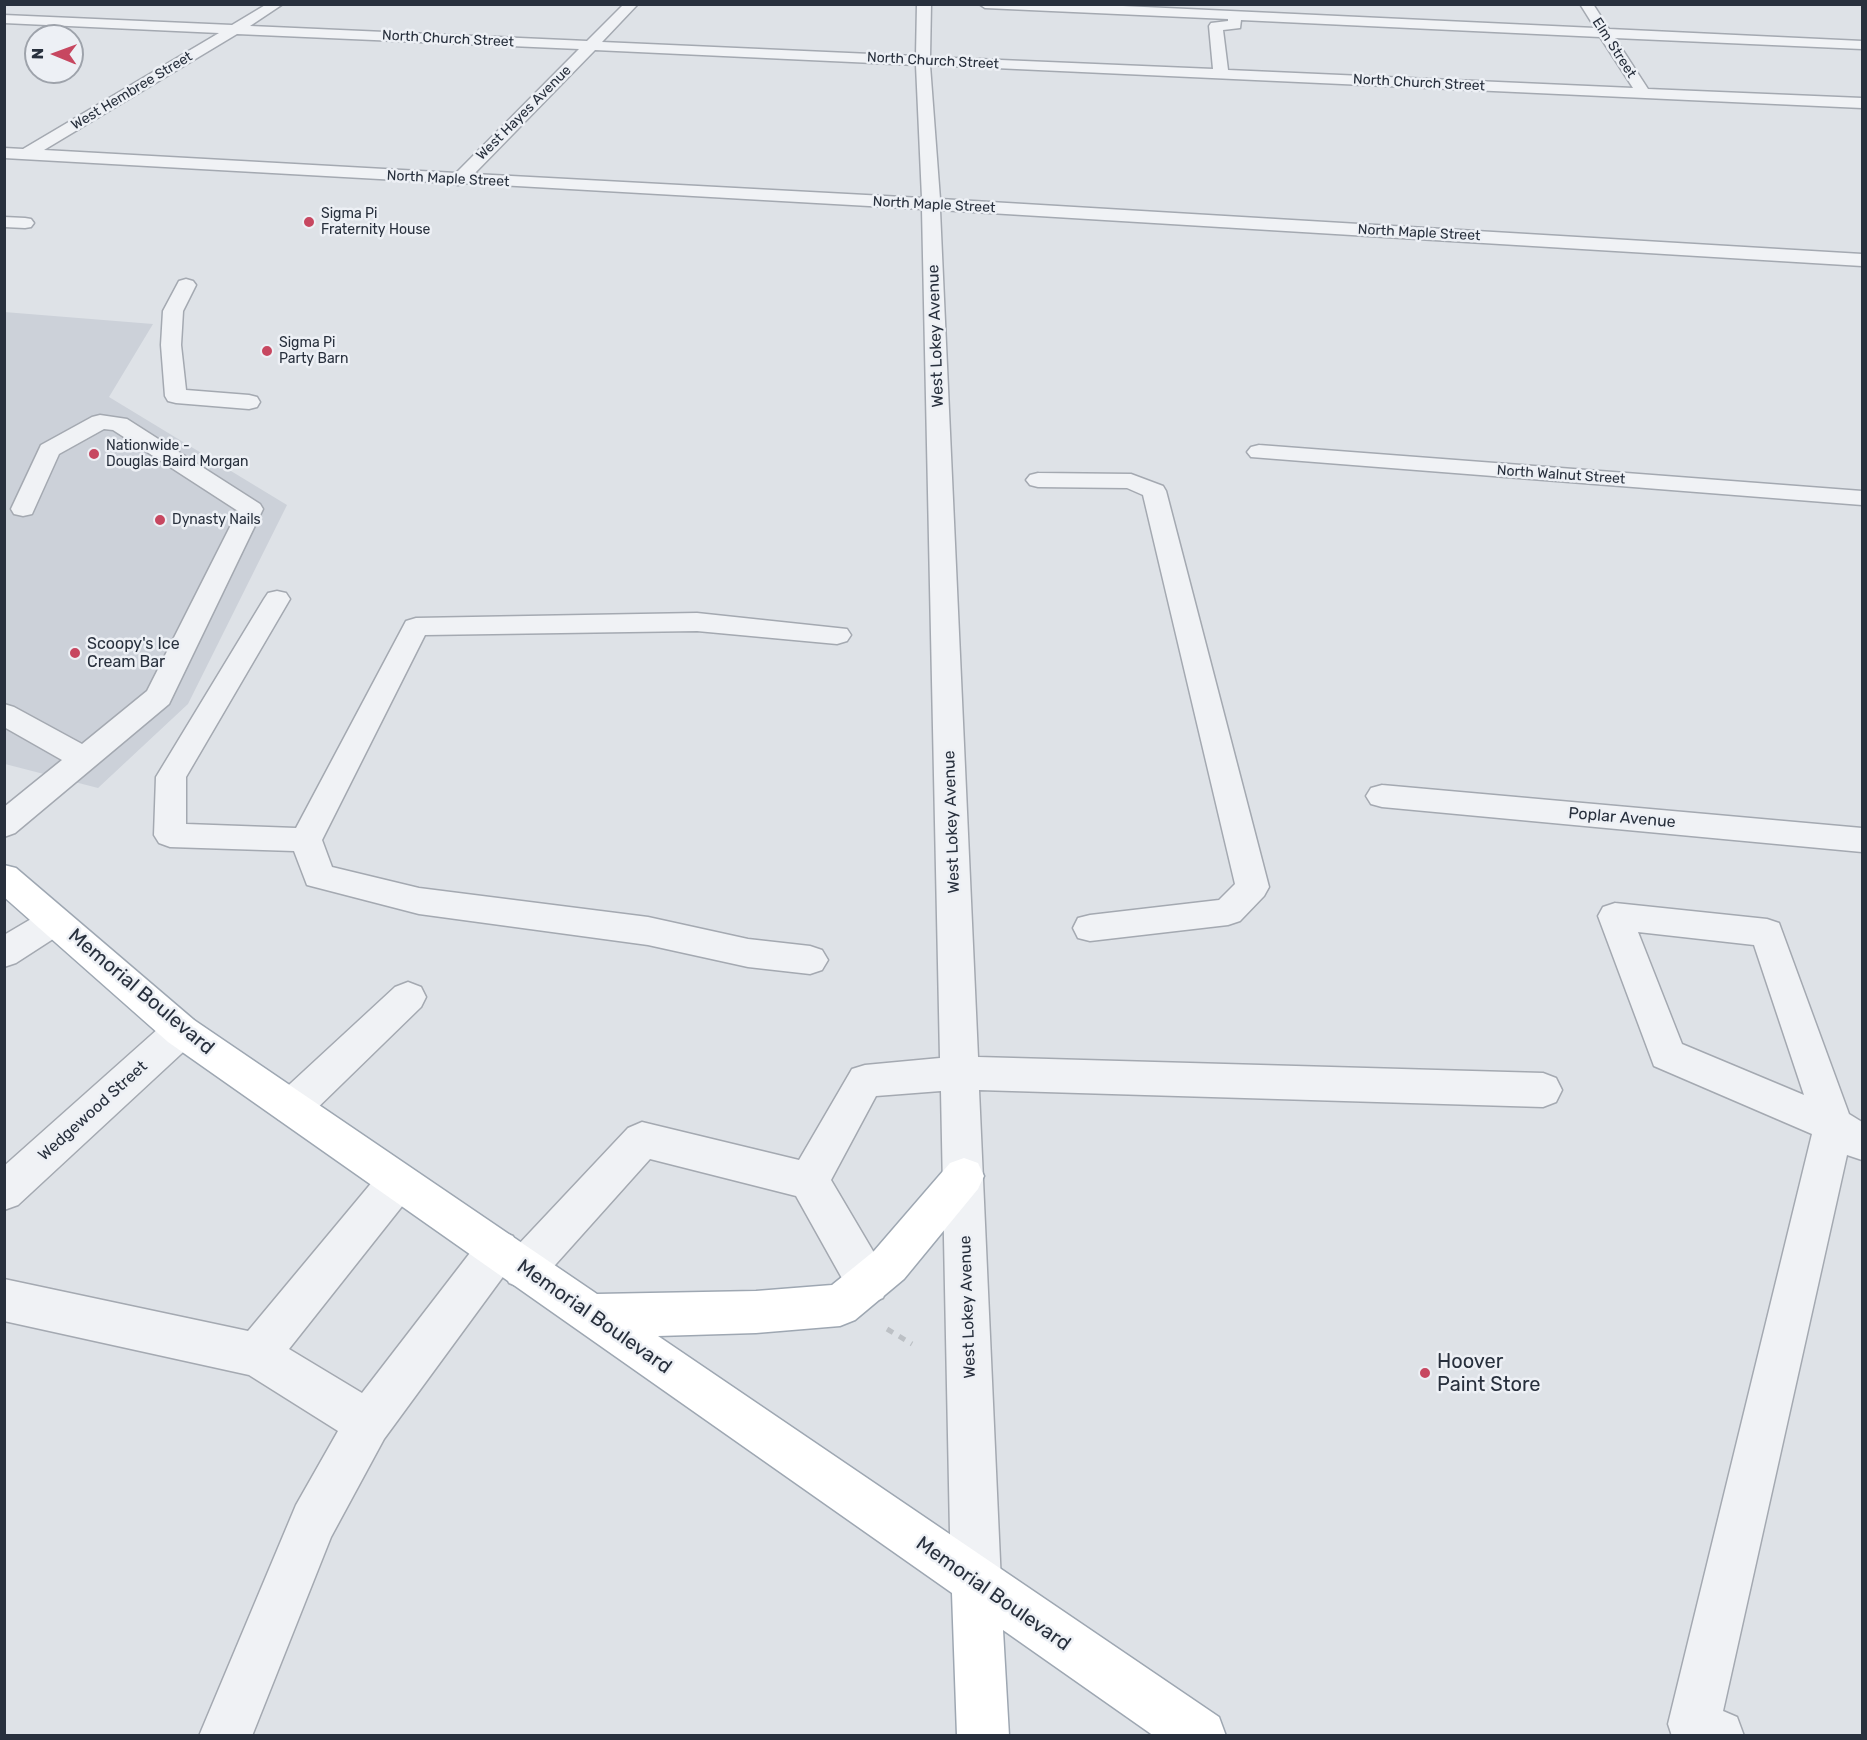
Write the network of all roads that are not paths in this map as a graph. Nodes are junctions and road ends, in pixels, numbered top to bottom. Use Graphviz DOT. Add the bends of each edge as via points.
graph roads {
  1 [pos="277,4"];
  2 [pos="632,4"];
  3 [pos="924,4"];
  4 [pos="985,4"];
  5 [pos="1586,4"];
  6 [pos="1234,16"];
  7 [pos="4,20"];
  8 [pos="239,28"];
  9 [pos="1605,34"];
  10 [pos="1863,45"];
  11 [pos="591,46"];
  12 [pos="923,61"];
  13 [pos="1221,74"];
  14 [pos="1643,92"];
  15 [pos="1863,103"];
  16 [pos="12,156"];
  17 [pos="458,180"];
  18 [pos="931,204"];
  19 [pos="4,222"];
  20 [pos="25,223"];
  21 [pos="1863,260"];
  22 [pos="186,285"];
  23 [pos="249,402"];
  24 [pos="1259,452"];
  25 [pos="1038,480"];
  26 [pos="1863,498"];
  27 [pos="23,509"];
  28 [pos="277,598"];
  29 [pos="837,635"];
  30 [pos="4,714"];
  31 [pos="84,759"];
  32 [pos="1382,796"];
  33 [pos="4,825"];
  34 [pos="306,840"];
  35 [pos="1863,840"];
  36 [pos="4,877"];
  37 [pos="55,921"];
  38 [pos="1090,928"];
  39 [pos="4,953"];
  40 [pos="810,960"];
  41 [pos="408,997"];
  42 [pos="181,1031"];
  43 [pos="960,1073"];
  44 [pos="1543,1089"];
  45 [pos="292,1107"];
  46 [pos="1848,1134"];
  47 [pos="964,1176"];
  48 [pos="809,1181"];
  49 [pos="398,1182"];
  50 [pos="4,1191"];
  51 [pos="511,1259"];
  52 [pos="868,1283"];
  53 [pos="4,1300"];
  54 [pos="592,1316"];
  55 [pos="257,1355"];
  56 [pos="368,1423"];
  57 [pos="976,1583"];
  58 [pos="225,1736"];
  59 [pos="983,1736"];
  60 [pos="1200,1736"];
  61 [pos="1718,1736"];
  1 -- 8 [label="street, West Hembree Street"];
  2 -- 11 [label="street, West Hayes Avenue"];
  3 -- 12 [label="street, West Lokey Avenue"];
  4 -- 6 [label="street"];
  5 -- 9 [label="street, Elm Street"];
  6 -- 9 [label="street"];
  6 -- 13 [label="street" via="1235,25 1216,26"];
  7 -- 8 [label="street, North Church Street"];
  8 -- 11 [label="street, North Church Street"];
  8 -- 16 [label="street, West Hembree Street"];
  9 -- 10 [label="street"];
  9 -- 14 [label="street, Elm Street"];
  11 -- 12 [label="street, North Church Street"];
  11 -- 17 [label="street, West Hayes Avenue"];
  12 -- 13 [label="street, North Church Street"];
  12 -- 18 [label="street, West Lokey Avenue"];
  13 -- 14 [label="street, North Church Street"];
  14 -- 15 [label="street, North Church Street"];
  16 -- 17 [label="street, North Maple Street"];
  17 -- 18 [label="street, North Maple Street"];
  18 -- 21 [label="street, North Maple Street"];
  18 -- 43 [label="street, West Lokey Avenue"];
  19 -- 20 [label="street"];
  22 -- 23 [label="street" via="173,311 171,345 176,396"];
  24 -- 26 [label="street, North Walnut Street"];
  25 -- 38 [label="street" via="1131,481 1154,491 1252,887 1228,912"];
  27 -- 31 [label="street" via="49,450 100,422 118,424 251,509 159,697"];
  28 -- 34 [label="street" via="171,777 171,835"];
  29 -- 34 [label="street" via="697,622 416,627"];
  30 -- 31 [label="street"];
  31 -- 33 [label="street"];
  32 -- 35 [label="street, Poplar Avenue"];
  34 -- 40 [label="street" via="319,876 419,901 648,931 748,953"];
  36 -- 37 [label="main road, Memorial Boulevard"];
  37 -- 39 [label="street"];
  37 -- 42 [label="main road, Memorial Boulevard"];
  41 -- 45 [label="street"];
  42 -- 45 [label="main road, Memorial Boulevard"];
  42 -- 50 [label="street, Wedgewood Street"];
  43 -- 44 [label="street"];
  43 -- 47 [label="street, West Lokey Avenue"];
  43 -- 48 [label="street" via="865,1081"];
  45 -- 49 [label="main road, Memorial Boulevard"];
  46 -- 46 [label="street" via="1667,1055 1615,916 1767,933"];
  46 -- 61 [label="street" via="1695,1724"];
  47 -- 52 [label="main road" via="889,1265"];
  47 -- 57 [label="street, West Lokey Avenue"];
  48 -- 51 [label="street" via="642,1140"];
  48 -- 52 [label="street"];
  49 -- 51 [label="main road, Memorial Boulevard"];
  49 -- 55 [label="street"];
  51 -- 54 [label="main road, Memorial Boulevard"];
  51 -- 56 [label="street"];
  52 -- 54 [label="main road" via="840,1305 756,1312"];
  53 -- 55 [label="street"];
  54 -- 57 [label="main road, Memorial Boulevard"];
  55 -- 56 [label="street"];
  56 -- 58 [label="street" via="314,1522"];
  57 -- 59 [label="main road"];
  57 -- 60 [label="main road, Memorial Boulevard"];
}
